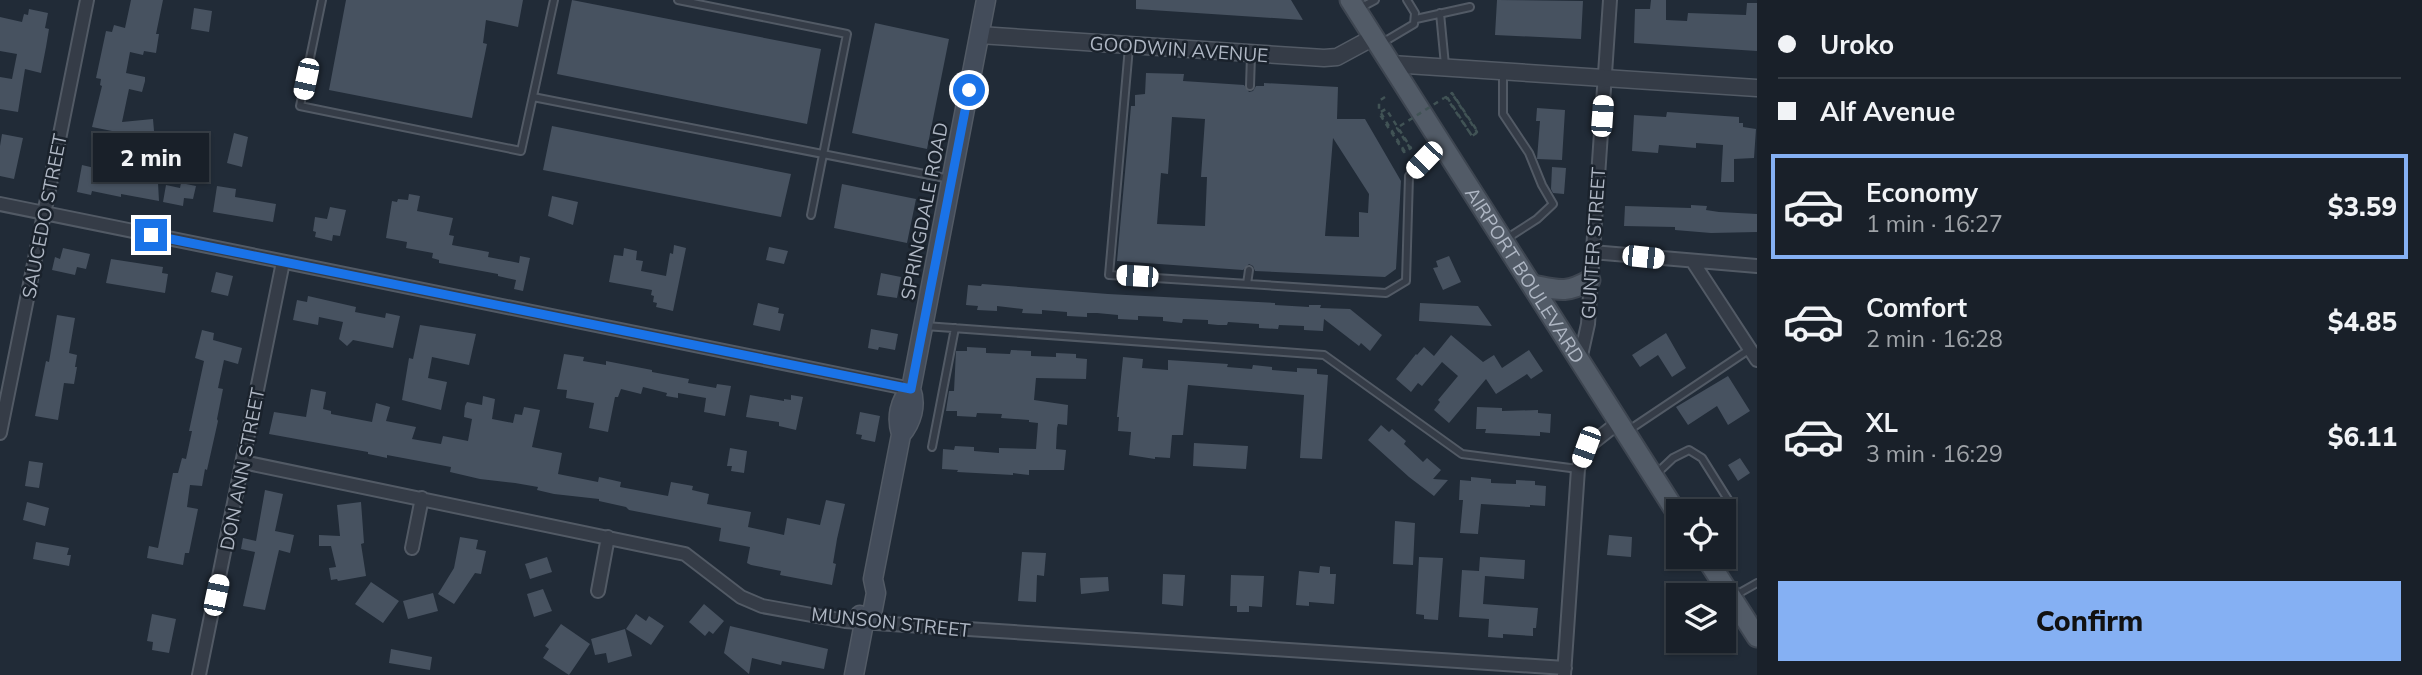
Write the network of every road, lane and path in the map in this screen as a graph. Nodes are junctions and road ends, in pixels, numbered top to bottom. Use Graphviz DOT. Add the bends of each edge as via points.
graph roads {
  1 [pos="87,0"];
  2 [pos="322,0"];
  3 [pos="554,0"];
  4 [pos="678,0"];
  5 [pos="986,0"];
  6 [pos="1375,0"];
  7 [pos="1407,0"];
  8 [pos="1610,0"];
  9 [pos="1353,5"];
  10 [pos="1470,6"];
  11 [pos="1440,13"];
  12 [pos="1416,19"];
  13 [pos="979,35"];
  14 [pos="1377,41"];
  15 [pos="1129,45"];
  16 [pos="1251,54"];
  17 [pos="1391,64"];
  18 [pos="1445,67"];
  19 [pos="1503,71"];
  20 [pos="1605,77"];
  21 [pos="1250,86"];
  22 [pos="1757,88"];
  23 [pos="1451,92"];
  24 [pos="533,97"];
  25 [pos="1385,97"];
  26 [pos="1444,146"];
  27 [pos="822,154"];
  28 [pos="951,180"];
  29 [pos="0,204"];
  30 [pos="45,213"];
  31 [pos="811,215"];
  32 [pos="1504,240"];
  33 [pos="1592,252"];
  34 [pos="283,262"];
  35 [pos="1693,262"];
  36 [pos="1757,266"];
  37 [pos="1249,270"];
  38 [pos="1590,280"];
  39 [pos="1247,284"];
  40 [pos="1532,285"];
  41 [pos="923,326"];
  42 [pos="955,328"];
  43 [pos="1749,349"];
  44 [pos="1580,360"];
  45 [pos="1757,360"];
  46 [pos="911,389"];
  47 [pos="1623,427"];
  48 [pos="0,433"];
  49 [pos="932,447"];
  50 [pos="243,462"];
  51 [pos="1578,469"];
  52 [pos="1654,476"];
  53 [pos="422,498"];
  54 [pos="1668,499"];
  55 [pos="1728,499"];
  56 [pos="608,537"];
  57 [pos="412,548"];
  58 [pos="1757,583"];
  59 [pos="598,591"];
  60 [pos="1736,595"];
  61 [pos="1736,603"];
  62 [pos="864,623"];
  63 [pos="1757,637"];
  64 [pos="1564,672"];
  65 [pos="199,675"];
  66 [pos="854,675"];
  1 -- 30 [label="street, SAUCEDO STREET"];
  2 -- 24 [label="lane" via="300,106 521,151"];
  3 -- 24 [label="lane"];
  4 -- 27 [label="lane" via="847,34"];
  5 -- 13 [label="main road, SPRINGDALE ROAD"];
  6 -- 9 [label="lane"];
  7 -- 12 [label="lane"];
  8 -- 20 [label="street, GUNTER STREET"];
  9 -- 14 [label="main road, AIRPORT BOULEVARD"];
  10 -- 11 [label="lane"];
  11 -- 12 [label="lane"];
  11 -- 18 [label="lane"];
  12 -- 14 [label="lane"];
  13 -- 15 [label="street, GOODWIN AVENUE"];
  13 -- 28 [label="main road, SPRINGDALE ROAD"];
  14 -- 16 [label="street, GOODWIN AVENUE" via="1337,57"];
  14 -- 17 [label="main road, AIRPORT BOULEVARD"];
  15 -- 16 [label="street, GOODWIN AVENUE"];
  15 -- 39 [label="lane" via="1109,275"];
  16 -- 21 [label="lane"];
  17 -- 18 [label="street"];
  17 -- 26 [label="main road, AIRPORT BOULEVARD"];
  18 -- 19 [label="street"];
  19 -- 20 [label="street"];
  19 -- 32 [label="lane" via="1503,114 1529,153 1553,204"];
  20 -- 22 [label="street"];
  20 -- 33 [label="street, GUNTER STREET"];
  23 -- 25 [label="path, bridge" via="1458,102 1477,132 1472,136 1447,97 1452,93 1478,132 1472,136 1446,97 1398,128 1410,148 1404,152 1379,113 1386,108 1398,128 1411,148 1405,152 1398,141 1385,121 1378,110"];
  24 -- 27 [label="lane"];
  26 -- 32 [label="main road, AIRPORT BOULEVARD"];
  26 -- 39 [label="lane" via="1409,176 1406,281 1386,293"];
  27 -- 28 [label="lane"];
  27 -- 31 [label="lane"];
  28 -- 41 [label="main road, SPRINGDALE ROAD"];
  29 -- 30 [label="street"];
  30 -- 34 [label="street"];
  30 -- 48 [label="street, SAUCEDO STREET"];
  32 -- 40 [label="main road, AIRPORT BOULEVARD"];
  33 -- 35 [label="street"];
  33 -- 38 [label="street, GUNTER STREET"];
  34 -- 46 [label="street"];
  34 -- 50 [label="street, DON ANN STREET"];
  35 -- 36 [label="street"];
  35 -- 43 [label="street"];
  37 -- 39 [label="lane"];
  38 -- 40 [label="main road" via="1564,291"];
  38 -- 44 [label="street, GUNTER STREET"];
  40 -- 44 [label="main road, AIRPORT BOULEVARD"];
  41 -- 42 [label="lane"];
  41 -- 46 [label="main road, SPRINGDALE ROAD"];
  42 -- 49 [label="lane"];
  42 -- 51 [label="lane" via="1324,355 1462,454"];
  43 -- 45 [label="street"];
  43 -- 47 [label="lane"];
  44 -- 47 [label="main road, AIRPORT BOULEVARD"];
  46 -- 62 [label="main road, SPRINGDALE ROAD" via="913,410 901,435 873,579 872,619"];
  47 -- 51 [label="street" via="1586,447"];
  47 -- 52 [label="main road, AIRPORT BOULEVARD"];
  50 -- 53 [label="street, MUNSON STREET"];
  50 -- 65 [label="street, DON ANN STREET"];
  51 -- 64 [label="street"];
  52 -- 54 [label="main road, AIRPORT BOULEVARD"];
  52 -- 55 [label="lane" via="1689,450 1702,458"];
  53 -- 56 [label="street, MUNSON STREET"];
  53 -- 57 [label="street"];
  56 -- 59 [label="street"];
  56 -- 62 [label="street, MUNSON STREET" via="685,554 741,597 762,606"];
  58 -- 60 [label="lane"];
  61 -- 63 [label="main road"];
  62 -- 64 [label="street, MUNSON STREET"];
  62 -- 66 [label="main road, SPRINGDALE ROAD"];
}
